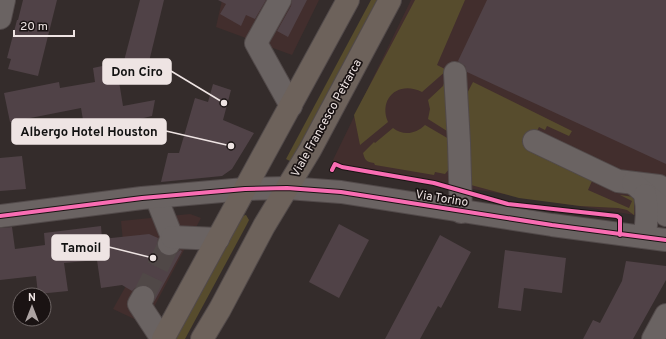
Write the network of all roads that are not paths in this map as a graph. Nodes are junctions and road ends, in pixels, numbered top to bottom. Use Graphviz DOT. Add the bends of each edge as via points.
graph roads {
  1 [pos="4,0"];
  2 [pos="280,0"];
  3 [pos="348,0"];
  4 [pos="390,0"];
  5 [pos="0,18"];
  6 [pos="455,72"];
  7 [pos="291,106"];
  8 [pos="534,141"];
  9 [pos="287,188"];
  10 [pos="246,189"];
  11 [pos="648,189"];
  12 [pos="156,197"];
  13 [pos="461,212"];
  14 [pos="666,215"];
  15 [pos="0,216"];
  16 [pos="644,237"];
  17 [pos="218,239"];
  18 [pos="666,240"];
  19 [pos="143,297"];
  20 [pos="666,315"];
  21 [pos="163,339"];
  22 [pos="202,339"];
  23 [pos="653,339"];
  1 -- 5 [label="street"];
  2 -- 7 [label="street" via="256,43"];
  3 -- 7 [label="main road"];
  4 -- 9 [label="main road, Viale Francesco Petrarca"];
  6 -- 13 [label="street"];
  7 -- 10 [label="main road"];
  8 -- 11 [label="street" via="618,181"];
  9 -- 10 [label="street, Via Torino"];
  9 -- 13 [label="street, Via Torino" via="323,190"];
  9 -- 22 [label="main road, Viale Francesco Petrarca"];
  10 -- 12 [label="street, Via Torino"];
  10 -- 17 [label="main road"];
  11 -- 14 [label="street"];
  11 -- 16 [label="street"];
  12 -- 15 [label="street, Via Torino"];
  12 -- 17 [label="street" via="170,240"];
  13 -- 16 [label="street, Via Torino"];
  16 -- 18 [label="street, Via Torino"];
  17 -- 21 [label="main road"];
  19 -- 21 [label="street" via="139,304"];
  20 -- 23 [label="street"];
}
